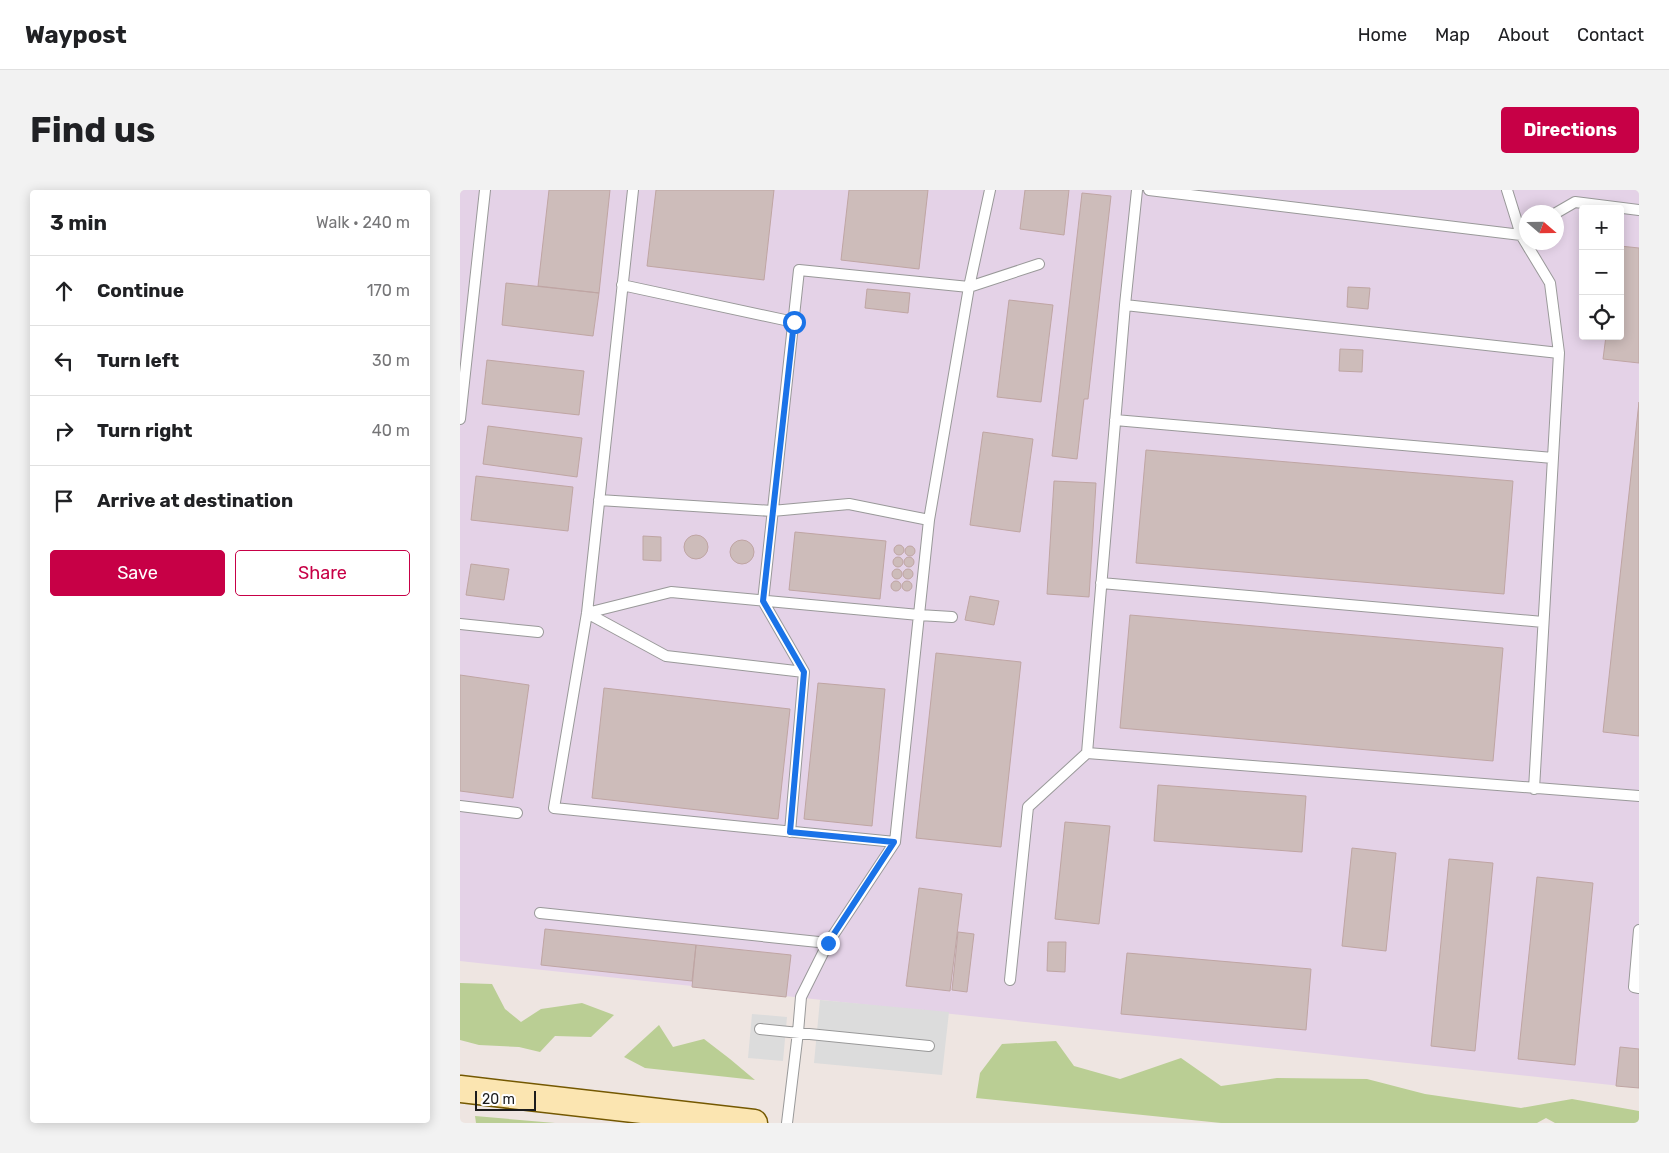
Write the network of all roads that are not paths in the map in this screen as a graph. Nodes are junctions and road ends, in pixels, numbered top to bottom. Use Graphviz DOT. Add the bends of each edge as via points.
graph roads {
  1 [pos="485,190"];
  2 [pos="634,190"];
  3 [pos="990,190"];
  4 [pos="1137,190"];
  5 [pos="1148,190"];
  6 [pos="1507,190"];
  7 [pos="1564,208"];
  8 [pos="1639,210"];
  9 [pos="1519,220"];
  10 [pos="1519,232"];
  11 [pos="1533,250"];
  12 [pos="1039,264"];
  13 [pos="622,285"];
  14 [pos="969,287"];
  15 [pos="1124,305"];
  16 [pos="794,322"];
  17 [pos="1559,353"];
  18 [pos="460,419"];
  19 [pos="1115,420"];
  20 [pos="1553,458"];
  21 [pos="599,500"];
  22 [pos="772,511"];
  23 [pos="929,520"];
  24 [pos="1101,583"];
  25 [pos="763,601"];
  26 [pos="587,613"];
  27 [pos="919,615"];
  28 [pos="952,617"];
  29 [pos="1543,622"];
  30 [pos="460,624"];
  31 [pos="538,632"];
  32 [pos="804,672"];
  33 [pos="1087,753"];
  34 [pos="1534,789"];
  35 [pos="1639,796"];
  36 [pos="460,806"];
  37 [pos="517,813"];
  38 [pos="790,832"];
  39 [pos="894,842"];
  40 [pos="540,913"];
  41 [pos="1639,930"];
  42 [pos="828,943"];
  43 [pos="1010,980"];
  44 [pos="1639,988"];
  45 [pos="760,1030"];
  46 [pos="798,1032"];
  47 [pos="929,1046"];
  48 [pos="460,1089"];
  49 [pos="659,1118"];
  50 [pos="754,1123"];
  51 [pos="787,1123"];
  1 -- 18 [label="lane"];
  2 -- 13 [label="lane"];
  3 -- 14 [label="lane"];
  4 -- 15 [label="lane"];
  5 -- 10 [label="lane"];
  6 -- 9 [label="lane"];
  7 -- 8 [label="lane" via="1575,202"];
  11 -- 17 [label="lane" via="1550,283"];
  12 -- 14 [label="lane"];
  13 -- 16 [label="lane"];
  13 -- 21 [label="lane"];
  14 -- 16 [label="lane" via="799,270"];
  14 -- 23 [label="lane"];
  15 -- 17 [label="lane"];
  15 -- 19 [label="lane"];
  16 -- 22 [label="lane"];
  17 -- 20 [label="lane"];
  19 -- 20 [label="lane"];
  19 -- 24 [label="lane"];
  20 -- 29 [label="lane"];
  21 -- 22 [label="lane"];
  21 -- 26 [label="lane"];
  22 -- 23 [label="lane" via="849,504"];
  22 -- 25 [label="lane"];
  23 -- 27 [label="lane"];
  24 -- 29 [label="lane"];
  24 -- 33 [label="lane"];
  25 -- 26 [label="lane" via="670,592"];
  25 -- 27 [label="lane"];
  25 -- 32 [label="lane"];
  26 -- 32 [label="lane" via="666,656"];
  26 -- 38 [label="lane" via="554,808"];
  27 -- 28 [label="lane"];
  27 -- 39 [label="lane"];
  29 -- 34 [label="lane"];
  30 -- 31 [label="lane"];
  32 -- 38 [label="lane"];
  33 -- 34 [label="lane"];
  33 -- 43 [label="lane" via="1028,807"];
  34 -- 35 [label="lane"];
  36 -- 37 [label="lane"];
  38 -- 39 [label="lane"];
  39 -- 42 [label="lane"];
  40 -- 42 [label="lane"];
  41 -- 44 [label="lane" via="1634,987"];
  42 -- 46 [label="lane" via="801,997"];
  45 -- 46 [label="lane"];
  46 -- 47 [label="lane"];
  46 -- 51 [label="lane"];
  48 -- 49 [label="street"];
  49 -- 50 [label="street"];
}
